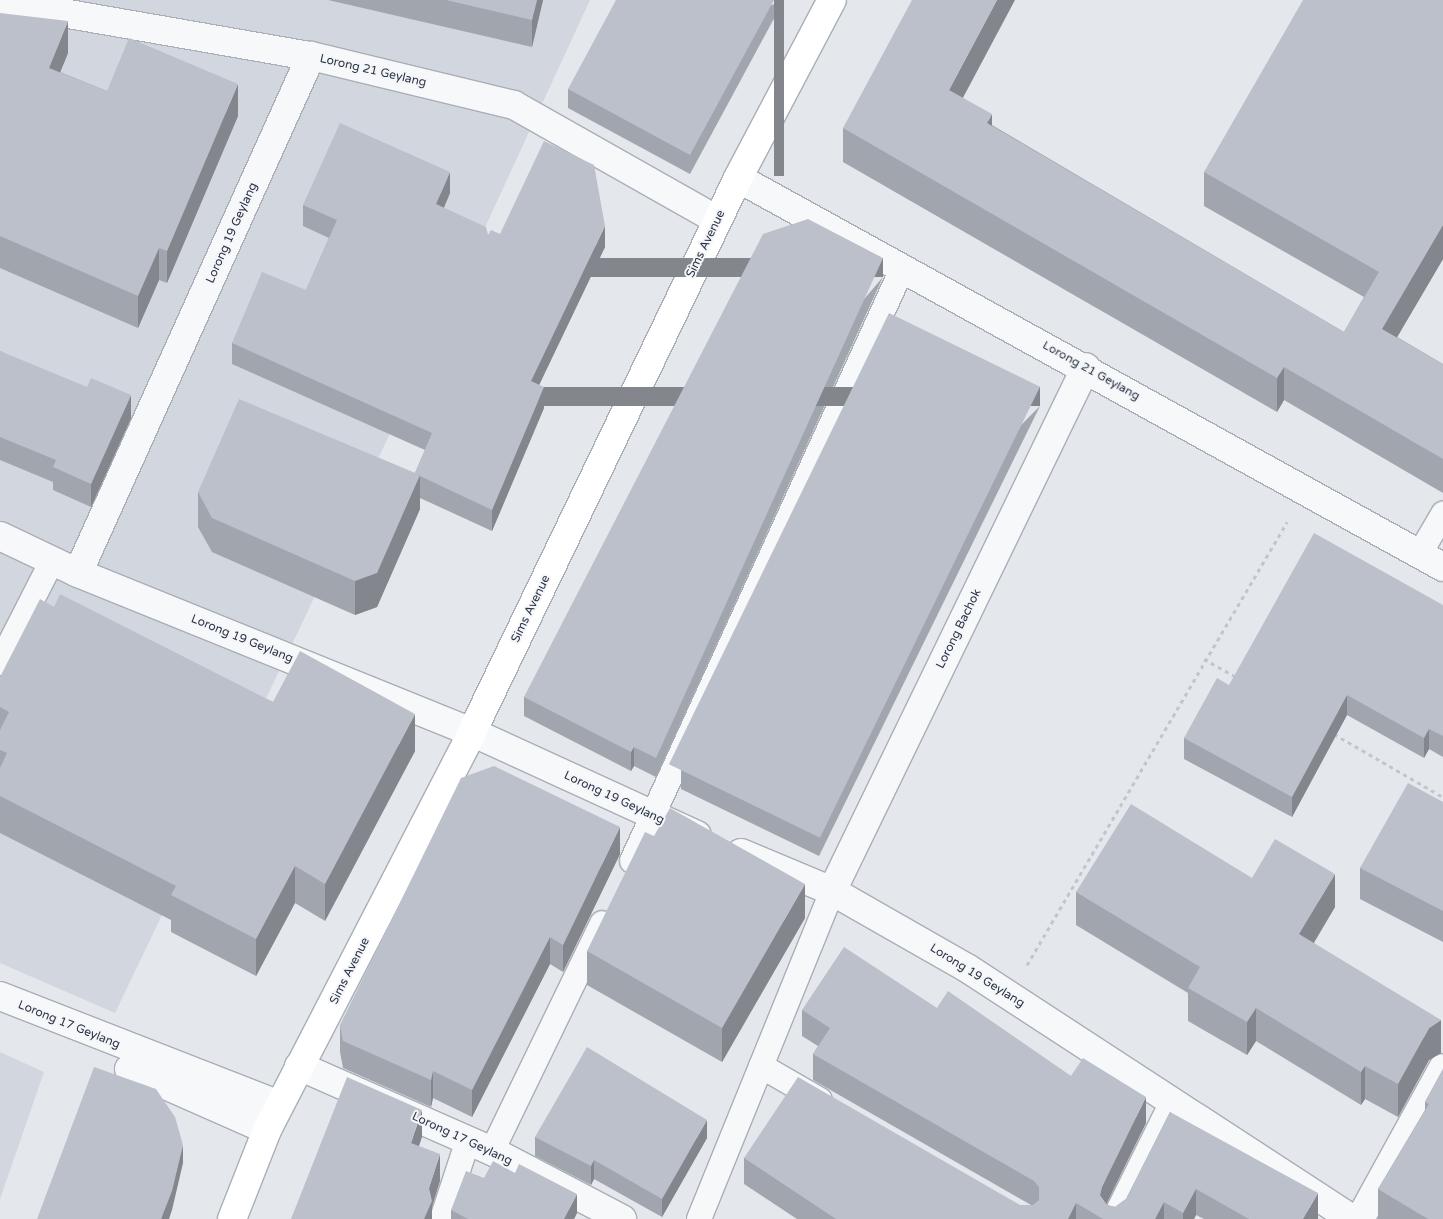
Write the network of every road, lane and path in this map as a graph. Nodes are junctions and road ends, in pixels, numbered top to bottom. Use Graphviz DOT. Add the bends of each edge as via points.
graph roads {
  1 [pos="832,0"];
  2 [pos="0,2"];
  3 [pos="311,56"];
  4 [pos="738,178"];
  5 [pos="717,220"];
  6 [pos="902,269"];
  7 [pos="1086,367"];
  8 [pos="1305,492"];
  9 [pos="1443,514"];
  10 [pos="0,536"];
  11 [pos="1419,555"];
  12 [pos="52,561"];
  13 [pos="1443,567"];
  14 [pos="78,573"];
  15 [pos="1204,659"];
  16 [pos="0,663"];
  17 [pos="1238,679"];
  18 [pos="1324,728"];
  19 [pos="472,732"];
  20 [pos="1443,797"];
  21 [pos="652,817"];
  22 [pos="832,891"];
  23 [pos="0,996"];
  24 [pos="1009,996"];
  25 [pos="0,1016"];
  26 [pos="299,1066"];
  27 [pos="761,1066"];
  28 [pos="1443,1068"];
  29 [pos="1172,1102"];
  30 [pos="280,1106"];
  31 [pos="838,1110"];
  32 [pos="267,1130"];
  33 [pos="480,1146"];
  34 [pos="232,1219"];
  35 [pos="442,1219"];
  36 [pos="622,1219"];
  37 [pos="699,1219"];
  38 [pos="1114,1219"];
  39 [pos="1352,1219"];
  40 [pos="1360,1219"];
  1 -- 4 [label="main road, Sims Avenue"];
  2 -- 3 [label="street, Lorong 21 Geylang"];
  3 -- 5 [label="street, Lorong 21 Geylang" via="514,105"];
  3 -- 14 [label="street, Lorong 19 Geylang"];
  4 -- 5 [label="main road, Sims Avenue"];
  4 -- 6 [label="street, Lorong 21 Geylang"];
  5 -- 19 [label="main road, Sims Avenue"];
  6 -- 7 [label="street, Lorong 21 Geylang"];
  6 -- 21 [label="lane"];
  7 -- 8 [label="street, Lorong 21 Geylang"];
  7 -- 22 [label="street, Lorong Bachok"];
  8 -- 11 [label="street, Lorong 21 Geylang"];
  8 -- 15 [label="path"];
  9 -- 11 [label="lane"];
  10 -- 12 [label="street, Lorong 19 Geylang"];
  11 -- 13 [label="street, Lorong 21 Geylang"];
  12 -- 14 [label="street, Lorong 19 Geylang"];
  12 -- 16 [label="lane"];
  14 -- 19 [label="street, Lorong 19 Geylang"];
  15 -- 17 [label="path"];
  15 -- 24 [label="path"];
  18 -- 20 [label="path"];
  19 -- 21 [label="street, Lorong 19 Geylang"];
  19 -- 26 [label="main road, Sims Avenue"];
  21 -- 22 [label="street, Lorong 19 Geylang"];
  21 -- 33 [label="lane" via="617,892"];
  22 -- 24 [label="street, Lorong 19 Geylang"];
  22 -- 27 [label="lane"];
  23 -- 30 [label="street, Lorong 17 Geylang"];
  24 -- 29 [label="street, Lorong 19 Geylang"];
  25 -- 32 [label="street, Lorong 17 Geylang"];
  26 -- 30 [label="main road, Sims Avenue"];
  26 -- 33 [label="street, Lorong 17 Geylang"];
  27 -- 31 [label="lane"];
  27 -- 37 [label="lane"];
  28 -- 40 [label="street"];
  29 -- 38 [label="lane"];
  29 -- 39 [label="street, Lorong 19 Geylang"];
  30 -- 32 [label="main road, Sims Avenue"];
  32 -- 34 [label="main road, Sims Avenue"];
  33 -- 35 [label="lane"];
  33 -- 36 [label="street, Lorong 17 Geylang"];
}
